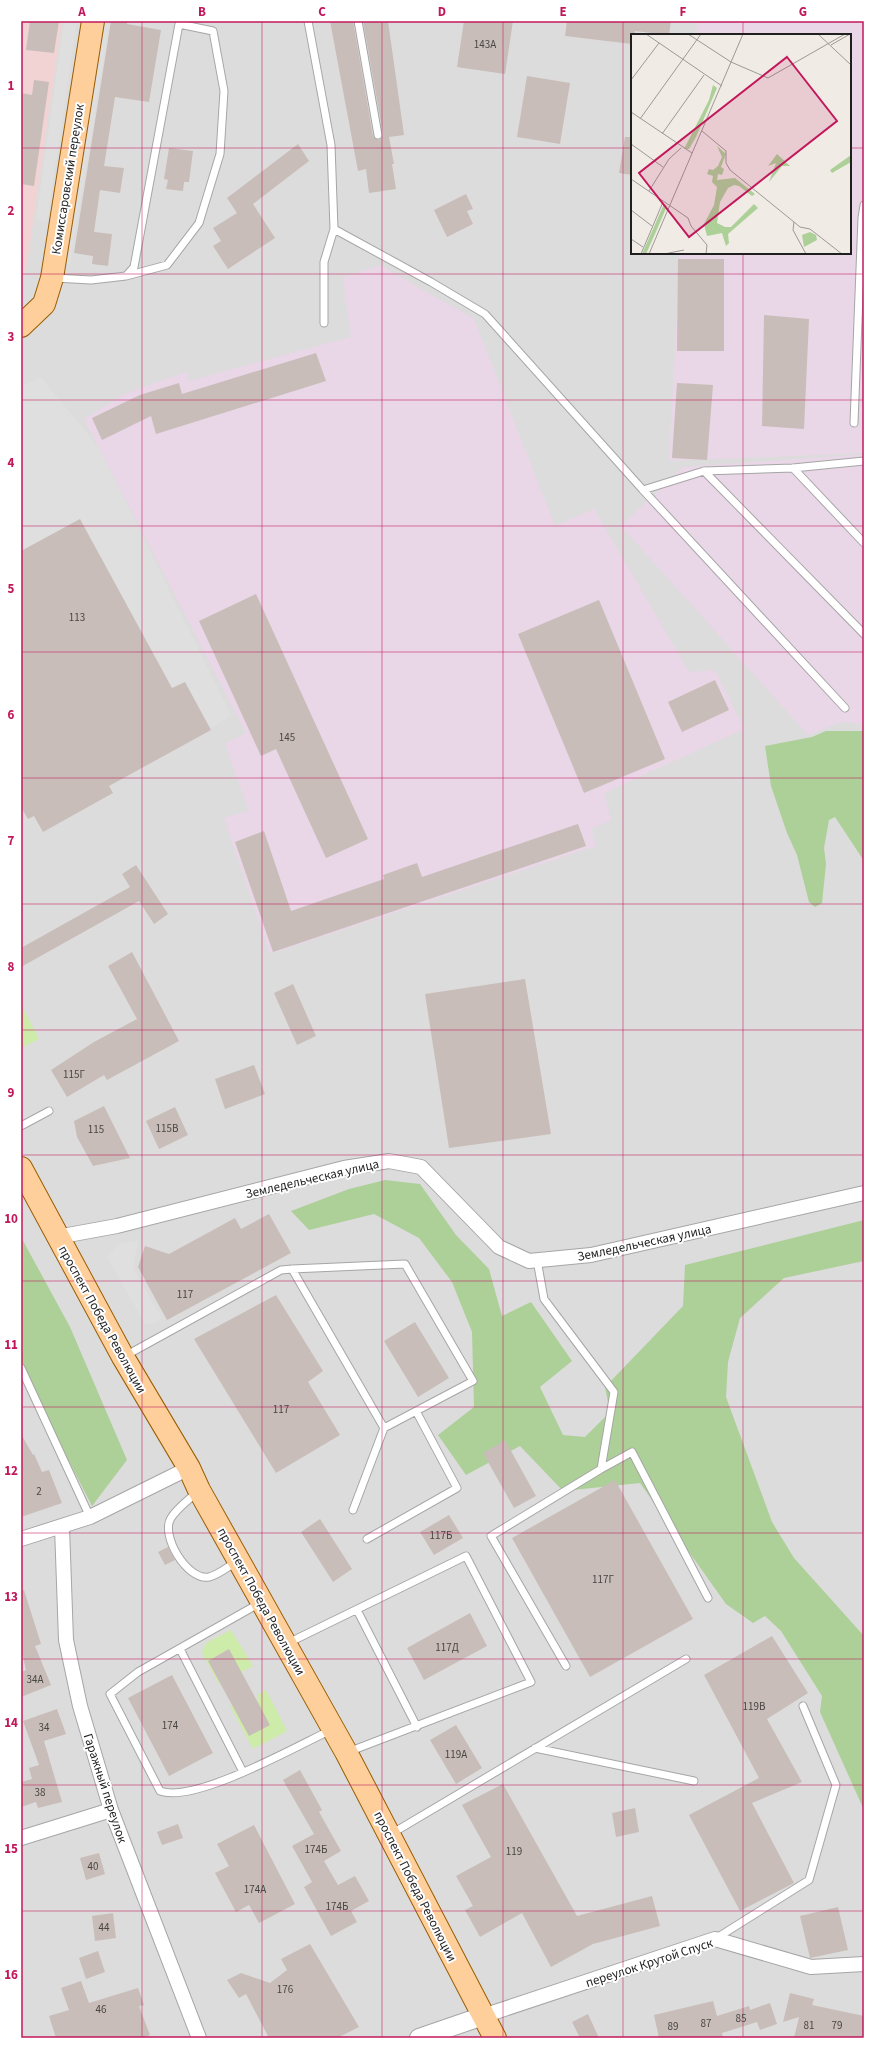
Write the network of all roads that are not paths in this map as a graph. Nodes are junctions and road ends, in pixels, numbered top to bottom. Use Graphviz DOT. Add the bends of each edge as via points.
graph roads {
  1 [pos="93,21"];
  2 [pos="308,21"];
  3 [pos="358,21"];
  4 [pos="378,135"];
  5 [pos="864,205"];
  6 [pos="334,229"];
  7 [pos="126,276"];
  8 [pos="52,278"];
  9 [pos="324,323"];
  10 [pos="21,326"];
  11 [pos="854,423"];
  12 [pos="864,461"];
  13 [pos="793,468"];
  14 [pos="704,471"];
  15 [pos="643,490"];
  16 [pos="864,543"];
  17 [pos="864,634"];
  18 [pos="845,708"];
  19 [pos="49,1111"];
  20 [pos="21,1126"];
  21 [pos="21,1168"];
  22 [pos="864,1193"];
  23 [pos="57,1237"];
  24 [pos="537,1260"];
  25 [pos="292,1269"];
  26 [pos="123,1357"];
  27 [pos="21,1368"];
  28 [pos="416,1411"];
  29 [pos="384,1428"];
  30 [pos="189,1468"];
  31 [pos="601,1469"];
  32 [pos="199,1490"];
  33 [pos="353,1510"];
  34 [pos="90,1517"];
  35 [pos="62,1527"];
  36 [pos="367,1539"];
  37 [pos="21,1540"];
  38 [pos="239,1560"];
  39 [pos="708,1598"];
  40 [pos="262,1602"];
  41 [pos="357,1610"];
  42 [pos="286,1644"];
  43 [pos="180,1649"];
  44 [pos="686,1660"];
  45 [pos="566,1666"];
  46 [pos="803,1706"];
  47 [pos="417,1727"];
  48 [pos="333,1729"];
  49 [pos="535,1748"];
  50 [pos="346,1752"];
  51 [pos="243,1772"];
  52 [pos="694,1781"];
  53 [pos="111,1810"];
  54 [pos="389,1835"];
  55 [pos="21,1838"];
  56 [pos="715,1939"];
  57 [pos="864,1964"];
  58 [pos="483,2016"];
  59 [pos="199,2038"];
  60 [pos="419,2038"];
  61 [pos="495,2038"];
  1 -- 8 [label="main road, Комиссаровский переулок"];
  2 -- 6 [label="lane" via="330,145"];
  3 -- 4 [label="lane"];
  5 -- 11 [label="lane"];
  6 -- 9 [label="lane" via="324,262"];
  6 -- 15 [label="lane" via="485,314"];
  7 -- 7 [label="lane" via="134,267 180,24 213,31 224,91 220,154 199,223 167,265"];
  7 -- 8 [label="lane" via="91,280"];
  8 -- 10 [label="main road, Комиссаровский переулок" via="44,304"];
  12 -- 13 [label="lane"];
  13 -- 14 [label="lane"];
  13 -- 16 [label="lane"];
  14 -- 15 [label="lane"];
  14 -- 17 [label="lane"];
  15 -- 18 [label="lane"];
  19 -- 20 [label="lane"];
  21 -- 23 [label="main road, проспект Победа Революции"];
  22 -- 24 [label="street, Земледельческая улица" via="591,1256"];
  23 -- 24 [label="street, Земледельческая улица" via="117,1226 344,1168 389,1161 421,1167 500,1247 529,1261"];
  23 -- 26 [label="main road, проспект Победа Революции"];
  24 -- 31 [label="lane" via="544,1299 614,1392"];
  25 -- 26 [label="lane" via="281,1270"];
  25 -- 28 [label="lane" via="405,1264 473,1382"];
  25 -- 29 [label="lane"];
  26 -- 30 [label="main road, проспект Победа Революции"];
  27 -- 34 [label="lane"];
  28 -- 29 [label="lane"];
  28 -- 36 [label="lane" via="457,1488"];
  29 -- 33 [label="lane"];
  30 -- 32 [label="main road, проспект Победа Революции"];
  30 -- 34 [label="street"];
  31 -- 39 [label="lane" via="632,1452"];
  31 -- 45 [label="lane" via="491,1536"];
  32 -- 38 [label="main road, проспект Победа Революции"];
  32 -- 38 [label="lane" via="171,1518 168,1534 184,1564 195,1576 209,1577"];
  34 -- 35 [label="street"];
  35 -- 37 [label="street"];
  35 -- 53 [label="street, Гаражный переулок" via="66,1640 80,1706"];
  38 -- 40 [label="main road, проспект Победа Революции"];
  40 -- 42 [label="main road, проспект Победа Революции"];
  40 -- 43 [label="lane"];
  41 -- 42 [label="lane"];
  41 -- 47 [label="lane"];
  41 -- 47 [label="lane" via="466,1556 531,1682"];
  42 -- 48 [label="main road, проспект Победа Революции"];
  43 -- 51 [label="lane"];
  43 -- 51 [label="lane" via="138,1672 110,1694 160,1791 166,1794 181,1794"];
  44 -- 49 [label="lane"];
  46 -- 56 [label="lane" via="836,1785 809,1880"];
  47 -- 50 [label="lane"];
  48 -- 50 [label="main road, проспект Победа Революции"];
  48 -- 51 [label="lane"];
  49 -- 52 [label="lane"];
  49 -- 54 [label="lane"];
  50 -- 54 [label="main road, проспект Победа Революции"];
  53 -- 55 [label="street"];
  53 -- 59 [label="street, Гаражный переулок"];
  54 -- 58 [label="main road, проспект Победа Революции"];
  56 -- 57 [label="street, переулок Крутой Спуск" via="811,1967"];
  56 -- 58 [label="street, переулок Крутой Спуск"];
  58 -- 60 [label="street"];
  58 -- 61 [label="main road, проспект Победа Революции"];
}
